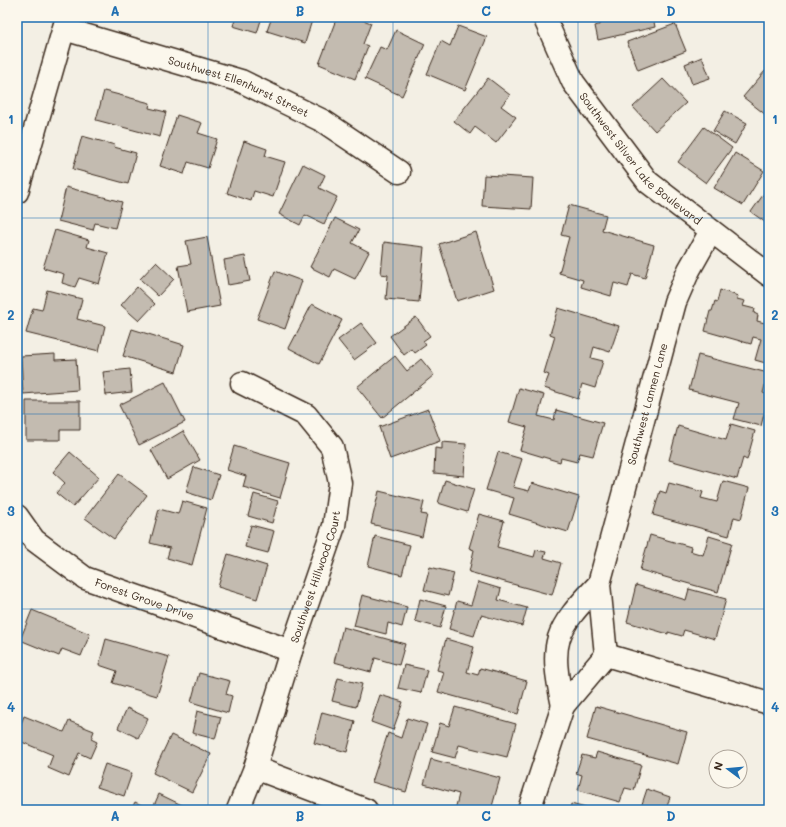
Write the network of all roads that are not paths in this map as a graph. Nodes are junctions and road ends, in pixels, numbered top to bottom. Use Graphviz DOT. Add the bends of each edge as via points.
graph roads {
  1 [pos="544,17"];
  2 [pos="65,23"];
  3 [pos="399,172"];
  4 [pos="17,192"];
  5 [pos="711,231"];
  6 [pos="769,275"];
  7 [pos="242,383"];
  8 [pos="17,516"];
  9 [pos="599,584"];
  10 [pos="291,651"];
  11 [pos="606,655"];
  12 [pos="769,704"];
  13 [pos="563,706"];
  14 [pos="255,768"];
  15 [pos="238,810"];
  16 [pos="366,810"];
  17 [pos="529,810"];
  1 -- 5 [label="street, Southwest Silver Lake Boulevard" via="573,82 648,182"];
  2 -- 3 [label="street, Southwest Ellenhurst Street" via="241,81 323,121"];
  2 -- 4 [label="street"];
  5 -- 6 [label="street, Southwest Silver Lake Boulevard"];
  5 -- 9 [label="street, Southwest Lannen Lane" via="675,302"];
  7 -- 10 [label="street, Southwest Hillwood Court" via="306,416 332,447 340,483 334,526"];
  8 -- 10 [label="street, Forest Grove Drive" via="34,540 85,578"];
  9 -- 11 [label="street, Southwest Lannen Lane"];
  9 -- 13 [label="street, Southwest Lannen Lane" via="574,610 558,638 556,672"];
  10 -- 14 [label="street, Southwest Hillwood Court"];
  11 -- 12 [label="street"];
  11 -- 13 [label="street, Southwest Lannen Lane"];
  13 -- 17 [label="street, Southwest Lannen Lane"];
  14 -- 15 [label="street, Southwest Hillwood Court"];
  14 -- 16 [label="street"];
}
